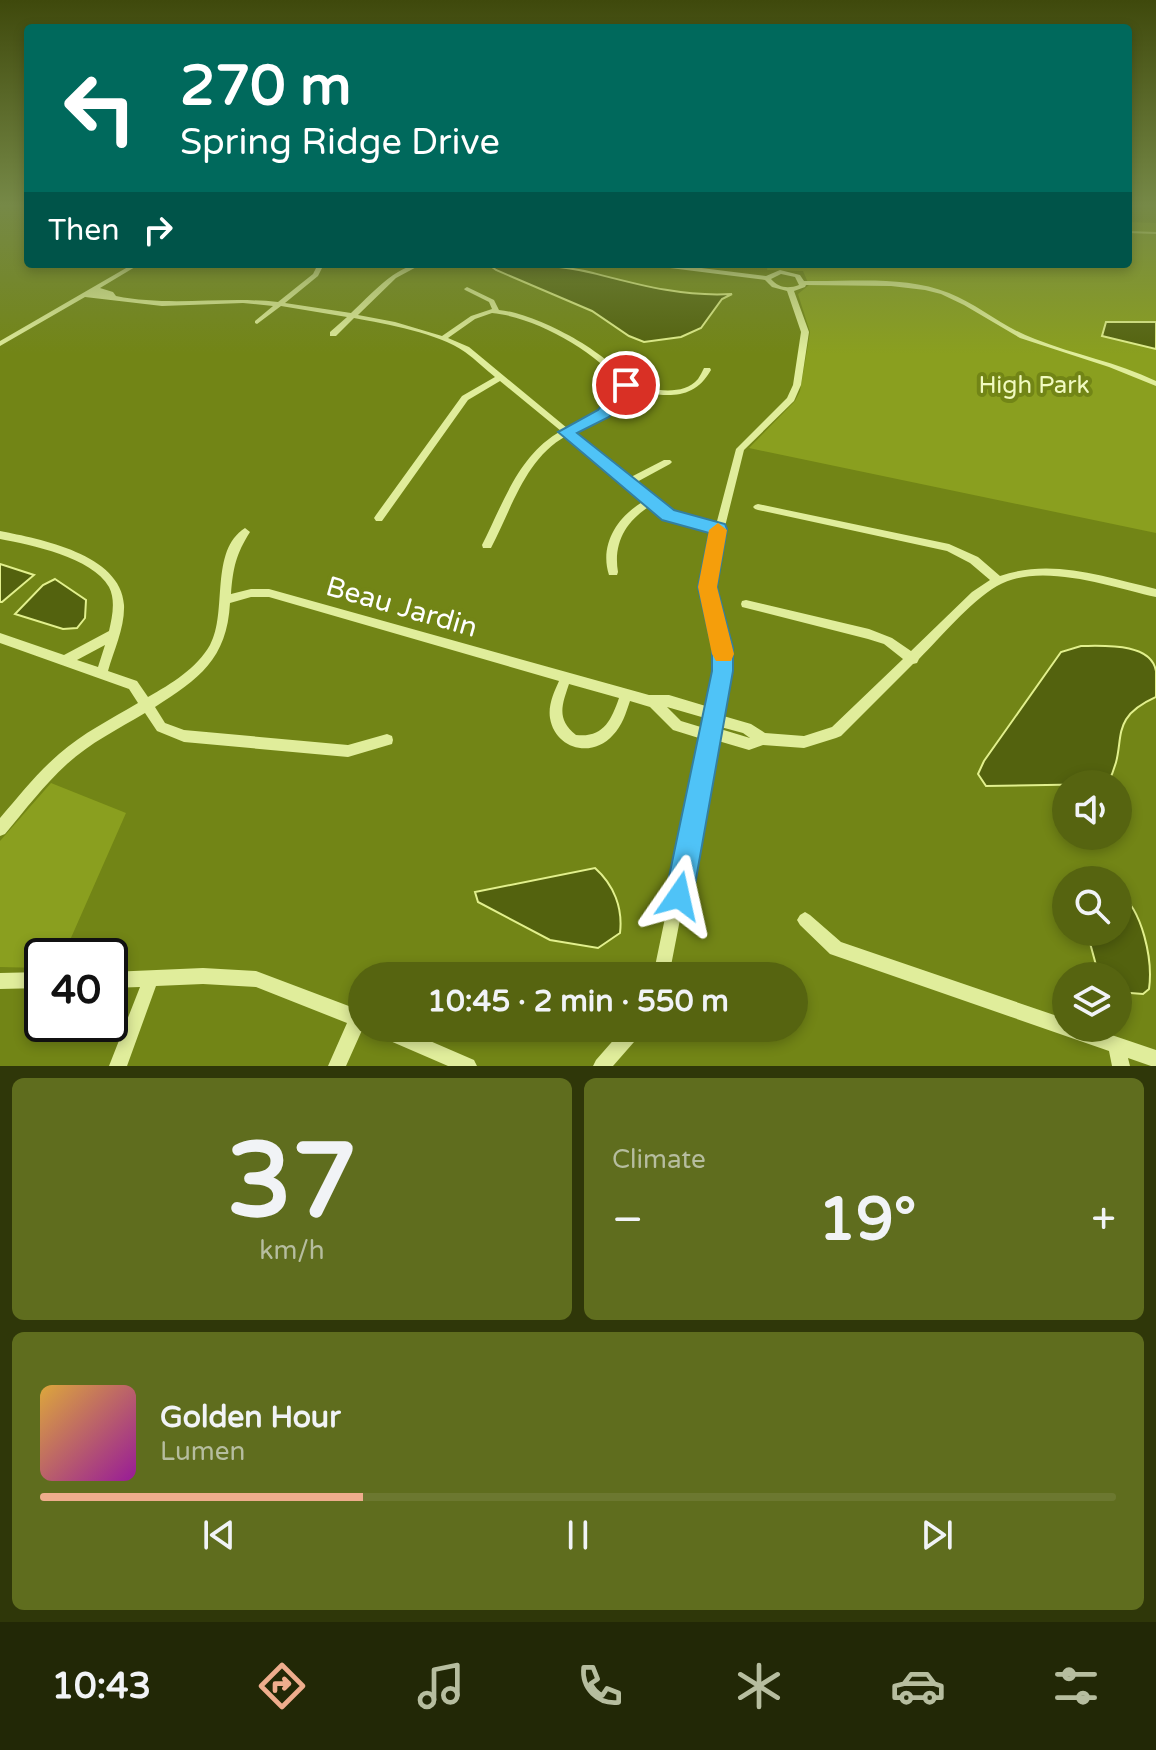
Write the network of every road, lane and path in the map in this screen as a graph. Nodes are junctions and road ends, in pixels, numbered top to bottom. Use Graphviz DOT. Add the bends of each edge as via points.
graph roads {
  1 [pos="130,268"];
  2 [pos="319,268"];
  3 [pos="411,268"];
  4 [pos="686,268"];
  5 [pos="767,278"];
  6 [pos="804,283"];
  7 [pos="95,289"];
  8 [pos="467,289"];
  9 [pos="790,290"];
  10 [pos="86,295"];
  11 [pos="114,297"];
  12 [pos="278,305"];
  13 [pos="496,311"];
  14 [pos="351,317"];
  15 [pos="257,322"];
  16 [pos="333,334"];
  17 [pos="443,338"];
  18 [pos="0,344"];
  19 [pos="707,370"];
  20 [pos="500,377"];
  21 [pos="1156,384"];
  22 [pos="625,388"];
  23 [pos="566,432"];
  24 [pos="667,462"];
  25 [pos="628,483"];
  26 [pos="651,501"];
  27 [pos="758,507"];
  28 [pos="379,518"];
  29 [pos="718,529"];
  30 [pos="245,532"];
  31 [pos="0,535"];
  32 [pos="487,545"];
  33 [pos="613,572"];
  34 [pos="997,580"];
  35 [pos="1156,593"];
  36 [pos="224,600"];
  37 [pos="746,604"];
  38 [pos="112,635"];
  39 [pos="0,638"];
  40 [pos="913,659"];
  41 [pos="66,660"];
  42 [pos="102,673"];
  43 [pos="566,677"];
  44 [pos="626,694"];
  45 [pos="654,702"];
  46 [pos="145,704"];
  47 [pos="710,725"];
  48 [pos="387,740"];
  49 [pos="0,829"];
  50 [pos="805,920"];
  51 [pos="664,962"];
  52 [pos="151,979"];
  53 [pos="24,980"];
  54 [pos="128,980"];
  55 [pos="0,981"];
  56 [pos="348,1014"];
  57 [pos="349,1042"];
  58 [pos="412,1042"];
  59 [pos="623,1042"];
  60 [pos="1117,1046"];
  61 [pos="1156,1059"];
  62 [pos="118,1066"];
  63 [pos="337,1066"];
  64 [pos="468,1066"];
  65 [pos="602,1066"];
  66 [pos="1121,1066"];
  1 -- 7 [label="street"];
  2 -- 12 [label="street"];
  3 -- 14 [label="street"];
  4 -- 5 [label="street"];
  5 -- 6 [label="street" via="791,273"];
  5 -- 9 [label="street"];
  6 -- 9 [label="street"];
  6 -- 21 [label="street" via="896,284 943,293 1013,334"];
  7 -- 10 [label="street"];
  7 -- 11 [label="street"];
  8 -- 13 [label="street" via="492,301"];
  9 -- 29 [label="street" via="805,332 797,385 791,399 740,449"];
  10 -- 11 [label="street"];
  10 -- 18 [label="street"];
  11 -- 12 [label="street" via="160,306 235,301"];
  12 -- 14 [label="street"];
  12 -- 15 [label="street"];
  13 -- 17 [label="street" via="477,316"];
  13 -- 22 [label="street" via="550,328 616,372"];
  14 -- 16 [label="street"];
  14 -- 17 [label="street"];
  17 -- 20 [label="street"];
  19 -- 22 [label="street" via="697,387 687,392"];
  20 -- 23 [label="street"];
  20 -- 28 [label="street" via="465,398"];
  22 -- 23 [label="street" via="604,413"];
  23 -- 25 [label="street"];
  23 -- 32 [label="street" via="534,456"];
  24 -- 25 [label="street"];
  25 -- 26 [label="street"];
  26 -- 29 [label="street" via="668,515"];
  26 -- 33 [label="street" via="633,511 621,527 609,558"];
  27 -- 34 [label="street" via="949,548"];
  29 -- 47 [label="street" via="707,587 723,659"];
  30 -- 36 [label="street" via="227,562"];
  31 -- 38 [label="street" via="100,568 111,579 119,603"];
  34 -- 35 [label="street" via="1028,572 1056,573"];
  34 -- 40 [label="street, Beau Jardin"];
  36 -- 43 [label="street, Beau Jardin" via="269,593"];
  36 -- 46 [label="street" via="215,649 198,669"];
  37 -- 40 [label="street" via="869,634"];
  38 -- 41 [label="street"];
  38 -- 42 [label="street"];
  39 -- 41 [label="street"];
  40 -- 47 [label="street, Beau Jardin" via="836,732 804,742 763,739 749,744"];
  41 -- 42 [label="street"];
  42 -- 46 [label="street" via="133,685"];
  43 -- 44 [label="street, Beau Jardin"];
  43 -- 44 [label="street" via="554,712 556,724 573,741 594,742 606,736"];
  44 -- 45 [label="street, Beau Jardin"];
  45 -- 47 [label="street, Beau Jardin" via="669,701"];
  45 -- 47 [label="street, Beau Jardin" via="677,726"];
  46 -- 48 [label="street" via="161,727 184,736 337,750"];
  46 -- 49 [label="street" via="69,754"];
  47 -- 51 [label="street"];
  50 -- 60 [label="street" via="836,948"];
  52 -- 54 [label="street"];
  52 -- 56 [label="street" via="256,979"];
  52 -- 62 [label="street"];
  53 -- 55 [label="street"];
  57 -- 63 [label="street"];
  58 -- 64 [label="street"];
  59 -- 65 [label="street"];
  60 -- 61 [label="street"];
  60 -- 66 [label="street"];
}
